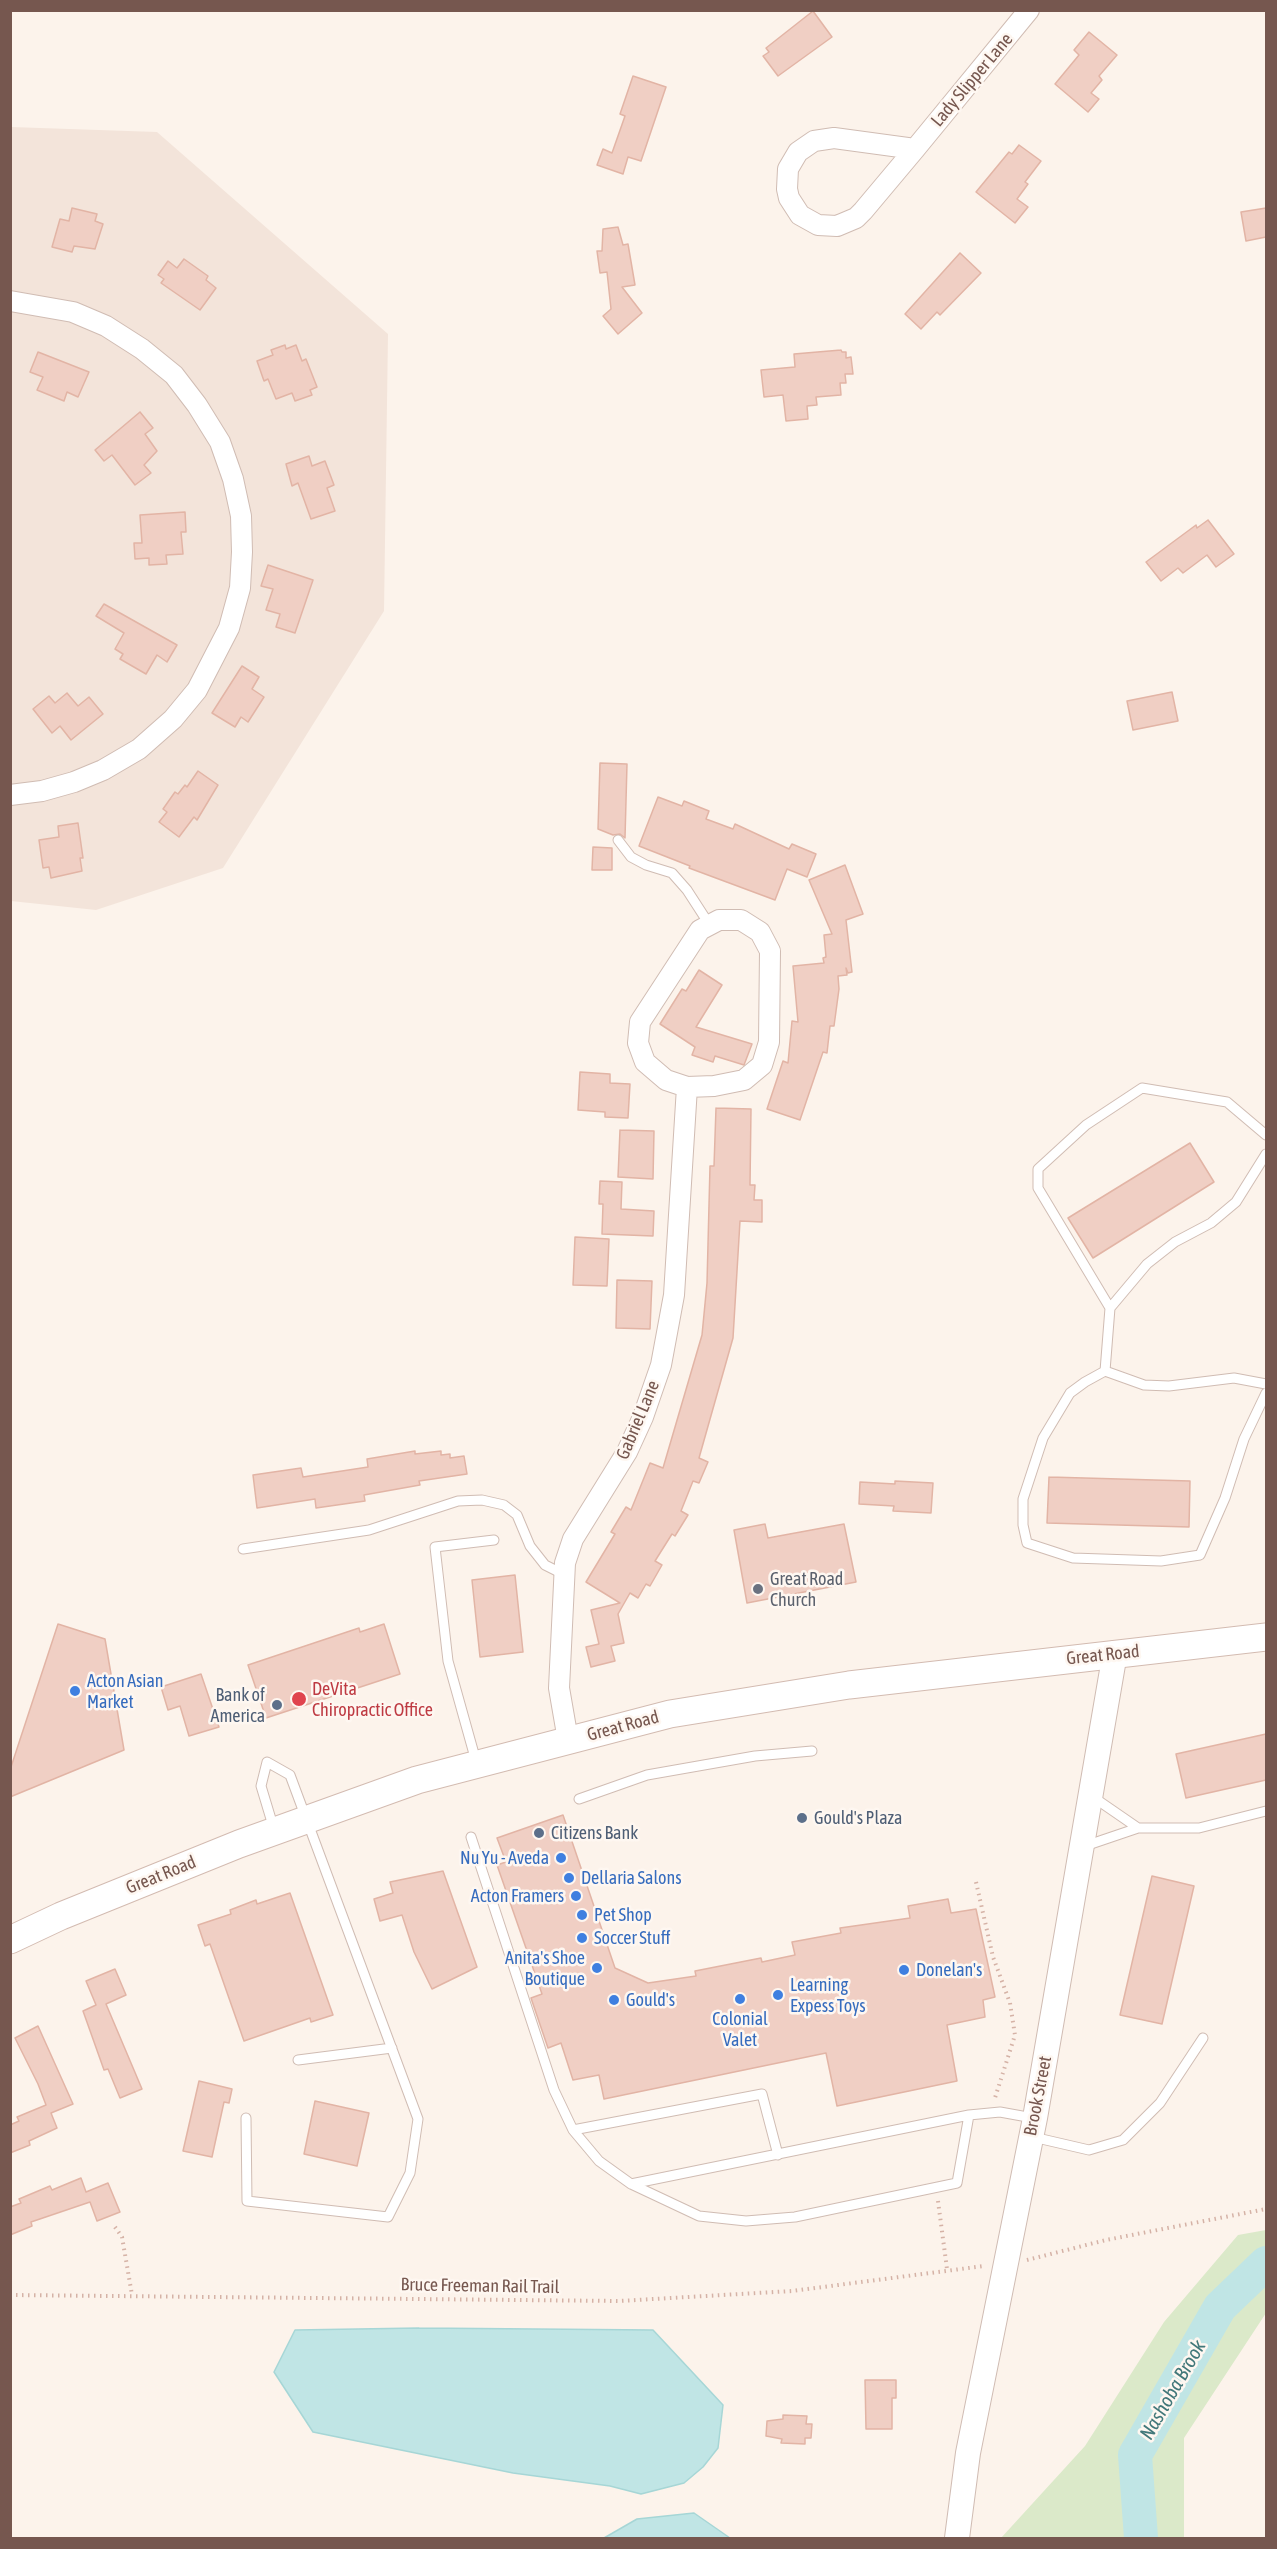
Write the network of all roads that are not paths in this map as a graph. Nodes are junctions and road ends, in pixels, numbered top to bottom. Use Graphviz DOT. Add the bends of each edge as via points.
graph roads {
  1 [pos="1029,10"];
  2 [pos="915,149"];
  3 [pos="10,301"];
  4 [pos="10,795"];
  5 [pos="618,840"];
  6 [pos="709,924"];
  7 [pos="687,1087"];
  8 [pos="1266,1135"];
  9 [pos="1266,1154"];
  10 [pos="1110,1308"];
  11 [pos="1105,1371"];
  12 [pos="1266,1384"];
  13 [pos="1266,1393"];
  14 [pos="494,1540"];
  15 [pos="243,1549"];
  16 [pos="563,1574"];
  17 [pos="1266,1637"];
  18 [pos="1115,1653"];
  19 [pos="568,1740"];
  20 [pos="812,1751"];
  21 [pos="476,1764"];
  22 [pos="1091,1795"];
  23 [pos="579,1799"];
  24 [pos="1266,1811"];
  25 [pos="308,1819"];
  26 [pos="1138,1828"];
  27 [pos="275,1831"];
  28 [pos="471,1837"];
  29 [pos="1083,1847"];
  30 [pos="10,1940"];
  31 [pos="1203,2038"];
  32 [pos="392,2048"];
  33 [pos="298,2060"];
  34 [pos="969,2115"];
  35 [pos="246,2118"];
  36 [pos="1033,2127"];
  37 [pos="573,2130"];
  38 [pos="778,2156"];
  39 [pos="631,2184"];
  40 [pos="957,2538"];
  1 -- 2 [label="street, Lady Slipper Lane"];
  2 -- 2 [label="street, Lady Slipper Lane" via="863,211 847,223 818,225 801,215 789,198 788,169 798,152 814,141 834,138"];
  3 -- 4 [label="street" via="73,312 106,326 174,375 220,442 237,498 242,552 240,588 229,628 197,690 173,719 139,749 103,770 42,791"];
  5 -- 6 [label="lane" via="631,857 672,873"];
  6 -- 7 [label="street" via="693,938 645,1014 638,1032 639,1048 648,1066 670,1083"];
  6 -- 7 [label="street" via="724,919 741,920 756,928 766,941 772,976 769,1042 762,1065 744,1080"];
  7 -- 16 [label="street, Gabriel Lane" via="668,1340 643,1417 618,1468 573,1539"];
  8 -- 10 [label="lane" via="1227,1102 1142,1088 1086,1125 1038,1169 1038,1188"];
  9 -- 10 [label="lane" via="1236,1202 1147,1264"];
  10 -- 11 [label="lane"];
  11 -- 12 [label="lane" via="1144,1385 1234,1378"];
  11 -- 13 [label="lane" via="1070,1393 1058,1410 1043,1437 1023,1499 1027,1543 1073,1558 1161,1561 1200,1555 1226,1498 1244,1439"];
  14 -- 21 [label="lane" via="435,1547 448,1661"];
  15 -- 16 [label="lane" via="369,1530 458,1501 482,1500 504,1505 517,1515 530,1546 545,1565"];
  16 -- 19 [label="street, Gabriel Lane" via="559,1688"];
  17 -- 18 [label="main road, Great Road"];
  18 -- 19 [label="main road, Great Road" via="821,1689 670,1714"];
  18 -- 22 [label="street, Brook Street"];
  19 -- 21 [label="main road, Great Road"];
  20 -- 23 [label="lane" via="755,1756 647,1775"];
  21 -- 25 [label="main road, Great Road" via="417,1780"];
  22 -- 26 [label="lane"];
  22 -- 29 [label="street, Brook Street"];
  24 -- 26 [label="lane" via="1198,1828"];
  25 -- 27 [label="main road, Great Road"];
  25 -- 27 [label="lane" via="290,1775 267,1762 261,1786"];
  25 -- 32 [label="lane"];
  26 -- 29 [label="lane"];
  27 -- 30 [label="main road, Great Road"];
  28 -- 37 [label="lane" via="554,2090"];
  29 -- 36 [label="street, Brook Street"];
  31 -- 36 [label="lane" via="1160,2103 1123,2140 1089,2150"];
  32 -- 33 [label="lane"];
  32 -- 35 [label="lane" via="418,2120 410,2174 388,2217 247,2201"];
  34 -- 36 [label="lane" via="990,2113"];
  34 -- 38 [label="lane"];
  34 -- 39 [label="lane" via="957,2183 795,2217 746,2221 699,2216"];
  36 -- 40 [label="street, Brook Street" via="968,2453"];
  37 -- 38 [label="lane" via="762,2094"];
  37 -- 39 [label="lane" via="599,2161"];
  38 -- 39 [label="lane"];
}
